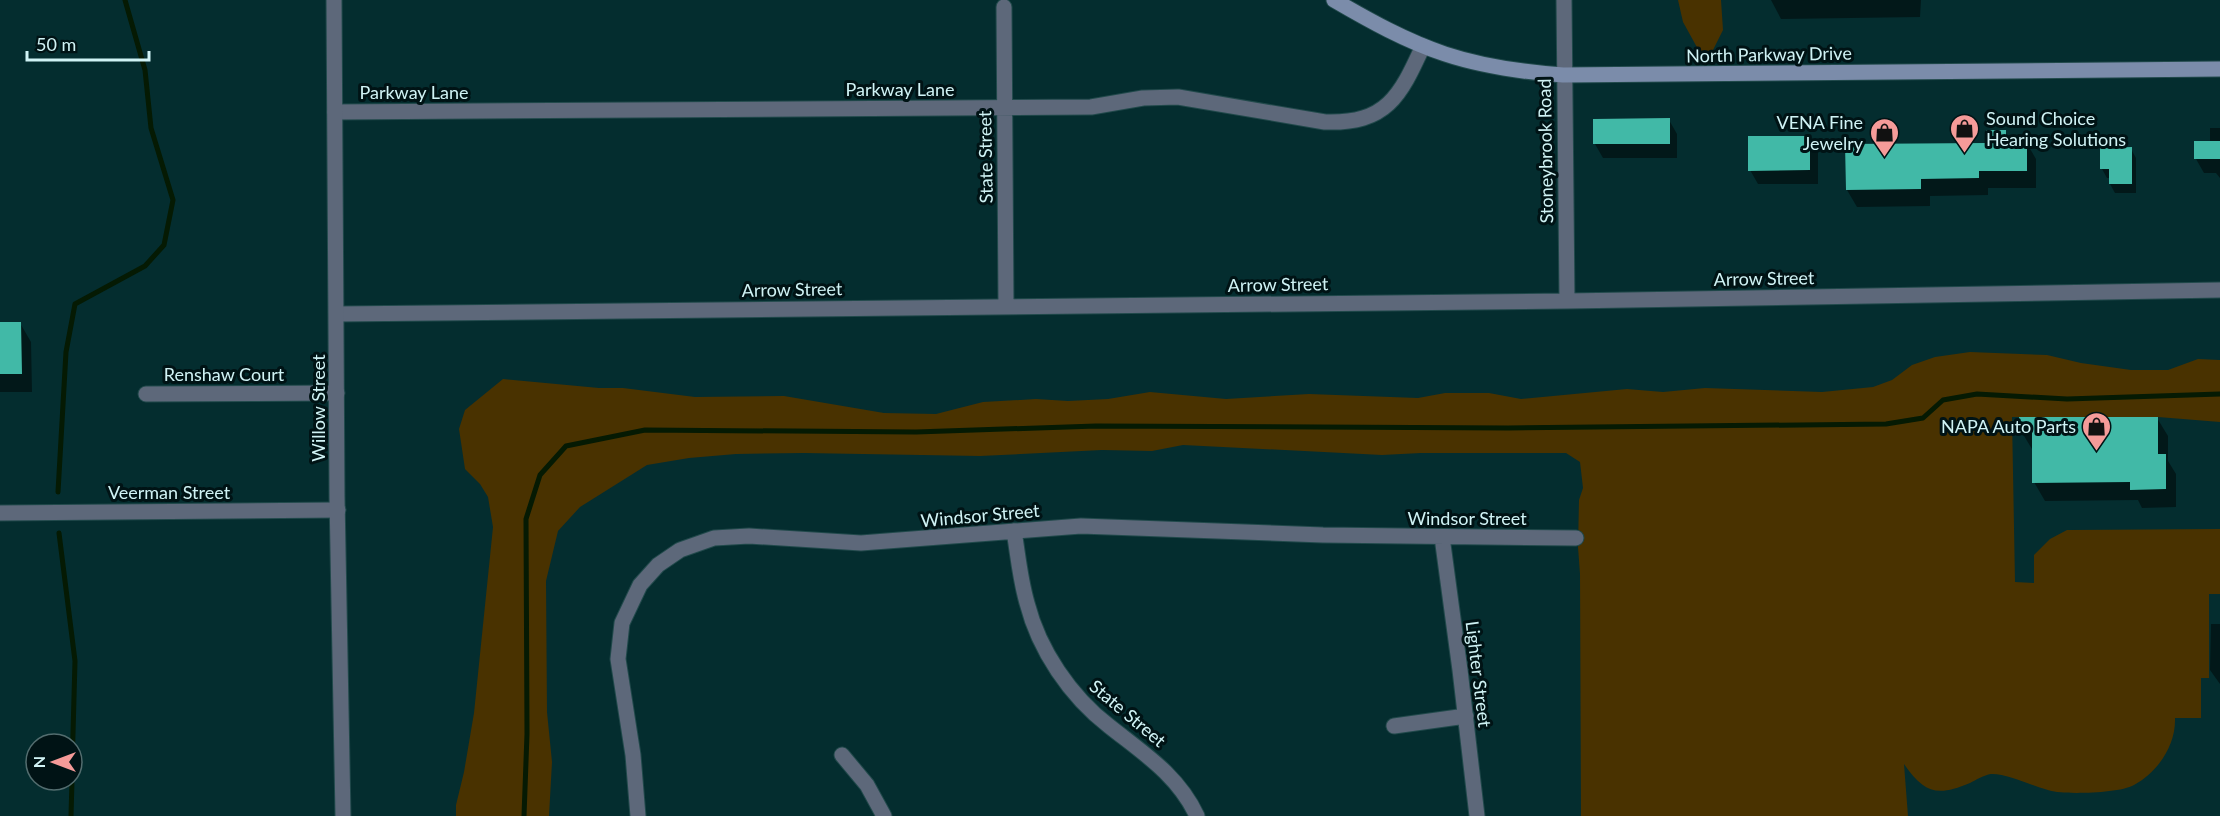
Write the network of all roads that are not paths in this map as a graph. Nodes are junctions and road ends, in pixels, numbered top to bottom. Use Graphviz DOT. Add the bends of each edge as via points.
graph roads {
  1 [pos="334,0"];
  2 [pos="1334,0"];
  3 [pos="1563,0"];
  4 [pos="1004,7"];
  5 [pos="1423,46"];
  6 [pos="2220,69"];
  7 [pos="1563,75"];
  8 [pos="1004,107"];
  9 [pos="335,112"];
  10 [pos="2220,290"];
  11 [pos="1567,301"];
  12 [pos="1006,306"];
  13 [pos="337,314"];
  14 [pos="337,393"];
  15 [pos="146,394"];
  16 [pos="338,510"];
  17 [pos="0,513"];
  18 [pos="1014,531"];
  19 [pos="1442,537"];
  20 [pos="1576,538"];
  21 [pos="1466,716"];
  22 [pos="1394,726"];
  23 [pos="842,755"];
  24 [pos="343,816"];
  25 [pos="638,816"];
  26 [pos="884,816"];
  27 [pos="1197,816"];
  28 [pos="1477,816"];
  1 -- 9 [label="street, Willow Street"];
  2 -- 5 [label="main road, North Parkway Drive"];
  3 -- 7 [label="street, Stoneybrook Road"];
  4 -- 8 [label="street, State Street"];
  5 -- 7 [label="main road, North Parkway Drive" via="1495,67"];
  5 -- 8 [label="street, Parkway Lane" via="1394,99 1362,119 1341,123 1165,96 1091,106"];
  6 -- 7 [label="main road, North Parkway Drive"];
  7 -- 11 [label="street, Stoneybrook Road"];
  8 -- 9 [label="street, Parkway Lane"];
  8 -- 12 [label="street, State Street"];
  9 -- 13 [label="street, Willow Street"];
  10 -- 11 [label="street, Arrow Street"];
  11 -- 12 [label="street, Arrow Street"];
  12 -- 13 [label="street, Arrow Street"];
  13 -- 14 [label="street, Willow Street"];
  14 -- 15 [label="street, Renshaw Court"];
  14 -- 16 [label="street, Willow Street"];
  16 -- 17 [label="street, Veerman Street"];
  16 -- 24 [label="street, Willow Street"];
  18 -- 19 [label="street, Windsor Street" via="1081,526"];
  18 -- 25 [label="street, Windsor Street" via="861,543 749,536 714,538 686,548 658,565 640,585 627,610 618,650"];
  18 -- 27 [label="street, State Street" via="1027,604 1056,667 1086,706 1158,764"];
  19 -- 20 [label="street, Windsor Street"];
  19 -- 21 [label="street, Lighter Street"];
  21 -- 22 [label="street"];
  21 -- 28 [label="street, Lighter Street"];
  23 -- 26 [label="street" via="867,785"];
}
